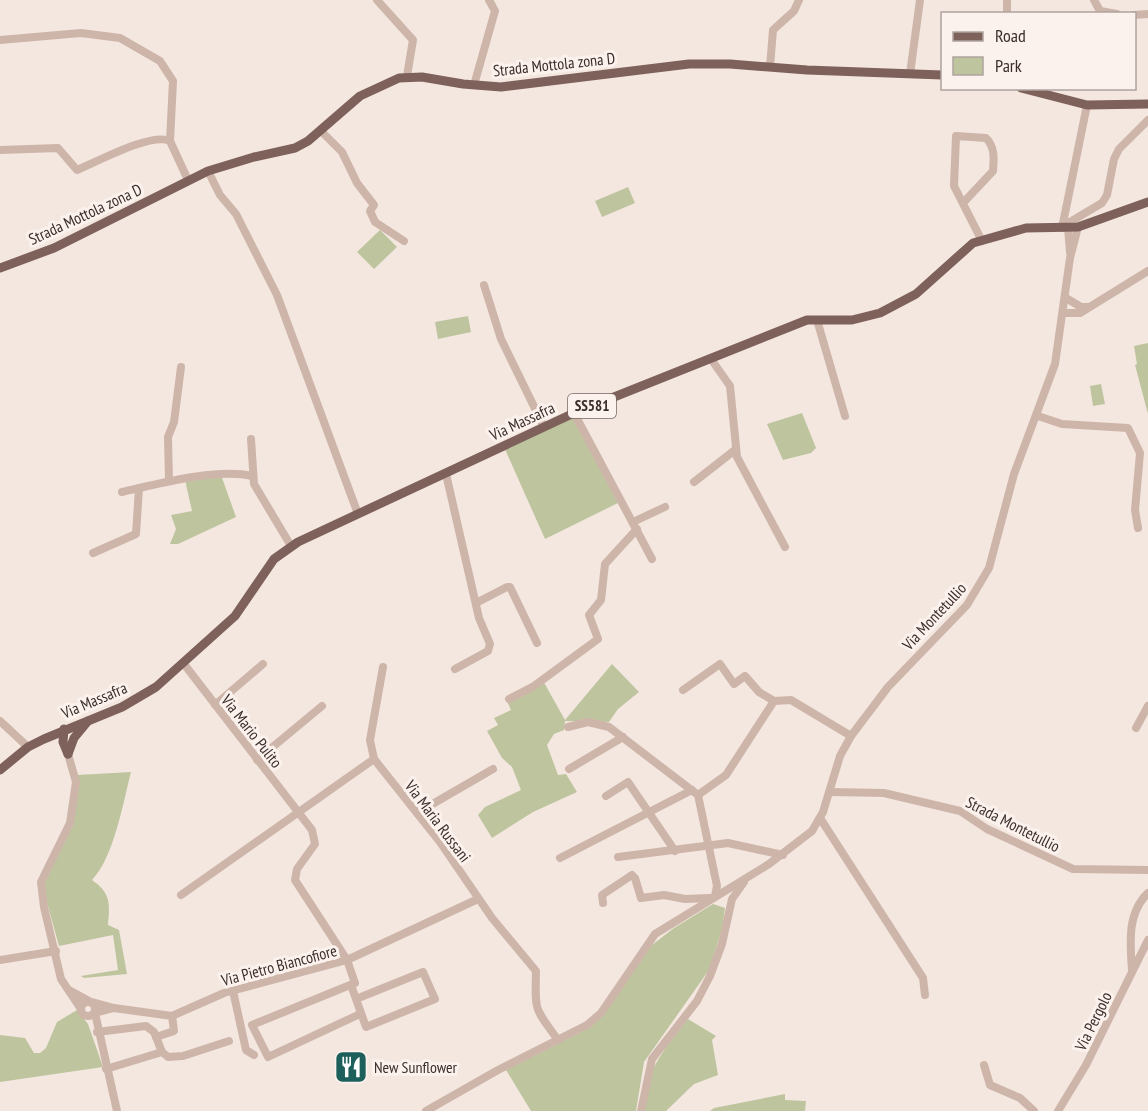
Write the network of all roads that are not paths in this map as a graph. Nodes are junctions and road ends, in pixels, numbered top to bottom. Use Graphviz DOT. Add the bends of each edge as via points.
graph roads {
  1 [pos="377,0"];
  2 [pos="489,0"];
  3 [pos="799,0"];
  4 [pos="920,0"];
  5 [pos="1094,0"];
  6 [pos="1106,12"];
  7 [pos="0,40"];
  8 [pos="770,67"];
  9 [pos="910,74"];
  10 [pos="941,75"];
  11 [pos="407,76"];
  12 [pos="474,85"];
  13 [pos="1029,90"];
  14 [pos="1148,104"];
  15 [pos="1087,105"];
  16 [pos="1134,106"];
  17 [pos="1148,110"];
  18 [pos="1148,120"];
  19 [pos="320,130"];
  20 [pos="170,141"];
  21 [pos="0,150"];
  22 [pos="208,171"];
  23 [pos="189,180"];
  24 [pos="963,202"];
  25 [pos="1148,202"];
  26 [pos="1078,226"];
  27 [pos="1065,228"];
  28 [pos="404,241"];
  29 [pos="982,241"];
  30 [pos="1070,258"];
  31 [pos="0,268"];
  32 [pos="1148,271"];
  33 [pos="484,285"];
  34 [pos="1066,298"];
  35 [pos="1088,307"];
  36 [pos="1063,313"];
  37 [pos="817,320"];
  38 [pos="711,359"];
  39 [pos="181,367"];
  40 [pos="574,413"];
  41 [pos="845,416"];
  42 [pos="1038,416"];
  43 [pos="544,427"];
  44 [pos="251,439"];
  45 [pos="735,450"];
  46 [pos="446,474"];
  47 [pos="252,476"];
  48 [pos="169,480"];
  49 [pos="694,482"];
  50 [pos="139,488"];
  51 [pos="122,492"];
  52 [pos="665,507"];
  53 [pos="358,514"];
  54 [pos="635,526"];
  55 [pos="1138,528"];
  56 [pos="291,546"];
  57 [pos="785,547"];
  58 [pos="93,553"];
  59 [pos="652,559"];
  60 [pos="476,603"];
  61 [pos="537,643"];
  62 [pos="184,664"];
  63 [pos="263,664"];
  64 [pos="383,667"];
  65 [pos="455,669"];
  66 [pos="683,690"];
  67 [pos="509,699"];
  68 [pos="774,701"];
  69 [pos="215,705"];
  70 [pos="322,706"];
  71 [pos="1148,706"];
  72 [pos="90,720"];
  73 [pos="0,721"];
  74 [pos="568,727"];
  75 [pos="1136,728"];
  76 [pos="64,729"];
  77 [pos="623,736"];
  78 [pos="851,736"];
  79 [pos="44,739"];
  80 [pos="28,747"];
  81 [pos="69,749"];
  82 [pos="374,759"];
  83 [pos="257,760"];
  84 [pos="493,769"];
  85 [pos="569,769"];
  86 [pos="0,770"];
  87 [pos="695,792"];
  88 [pos="830,792"];
  89 [pos="606,796"];
  90 [pos="300,813"];
  91 [pos="417,813"];
  92 [pos="649,814"];
  93 [pos="820,818"];
  94 [pos="709,846"];
  95 [pos="675,851"];
  96 [pos="783,855"];
  97 [pos="618,857"];
  98 [pos="560,858"];
  99 [pos="1148,870"];
  100 [pos="752,875"];
  101 [pos="720,888"];
  102 [pos="1148,893"];
  103 [pos="181,895"];
  104 [pos="713,897"];
  105 [pos="478,899"];
  106 [pos="732,899"];
  107 [pos="603,903"];
  108 [pos="728,911"];
  109 [pos="1148,940"];
  110 [pos="56,951"];
  111 [pos="0,960"];
  112 [pos="347,960"];
  113 [pos="1132,970"];
  114 [pos="351,985"];
  115 [pos="69,990"];
  116 [pos="233,991"];
  117 [pos="925,995"];
  118 [pos="356,999"];
  119 [pos="91,1002"];
  120 [pos="114,1008"];
  121 [pos="83,1012"];
  122 [pos="94,1013"];
  123 [pos="360,1014"];
  124 [pos="172,1016"];
  125 [pos="97,1032"];
  126 [pos="156,1037"];
  127 [pos="558,1040"];
  128 [pos="229,1041"];
  129 [pos="162,1052"];
  130 [pos="254,1055"];
  131 [pos="984,1065"];
  132 [pos="106,1069"];
  133 [pos="117,1111"];
  134 [pos="426,1111"];
  135 [pos="641,1111"];
  136 [pos="1034,1111"];
  137 [pos="1058,1111"];
  1 -- 11 [label="street" via="413,40"];
  2 -- 12 [label="street" via="495,10"];
  3 -- 8 [label="street" via="794,11 773,30"];
  4 -- 9 [label="street"];
  5 -- 6 [label="street" via="1097,8"];
  7 -- 20 [label="street" via="81,33 120,38 160,61 174,85"];
  8 -- 9 [label="main road, Strada Mottola zona D"];
  8 -- 12 [label="main road, Strada Mottola zona D" via="689,64 501,87"];
  9 -- 10 [label="main road, Strada Mottola zona D"];
  11 -- 12 [label="main road, Strada Mottola zona D"];
  11 -- 19 [label="main road, Strada Mottola zona D" via="372,88"];
  13 -- 15 [label="main road"];
  14 -- 16 [label="main road"];
  15 -- 16 [label="main road"];
  15 -- 27 [label="street, Via Montetullio"];
  16 -- 17 [label="main road"];
  18 -- 27 [label="street" via="1119,149 1102,203"];
  19 -- 22 [label="main road, Strada Mottola zona D" via="295,148"];
  19 -- 28 [label="street" via="342,152 374,206 370,211 372,219"];
  20 -- 21 [label="street" via="148,142 77,170 58,148"];
  20 -- 23 [label="street"];
  22 -- 23 [label="main road, Strada Mottola zona D"];
  22 -- 53 [label="street" via="220,195 236,214 277,295"];
  23 -- 31 [label="main road, Strada Mottola zona D" via="54,248"];
  24 -- 24 [label="street" via="954,186 956,136 986,138 994,153 993,171"];
  24 -- 29 [label="street"];
  25 -- 26 [label="main road, Via Massafra / SS581"];
  26 -- 27 [label="main road, Via Massafra / SS581"];
  26 -- 30 [label="street, Via Montetullio"];
  27 -- 29 [label="main road, Via Massafra / SS581" via="1026,228"];
  27 -- 30 [label="street, Via Montetullio"];
  29 -- 37 [label="main road, Via Massafra / SS581" via="973,243 916,294 880,313 852,320"];
  30 -- 34 [label="street, Via Montetullio"];
  32 -- 35 [label="street"];
  33 -- 43 [label="street" via="501,339"];
  34 -- 35 [label="street" via="1081,308"];
  34 -- 36 [label="street, Via Montetullio"];
  35 -- 36 [label="street" via="1080,313"];
  36 -- 42 [label="street, Via Montetullio" via="1055,364"];
  37 -- 38 [label="main road, Via Massafra / SS581"];
  37 -- 41 [label="street"];
  38 -- 40 [label="main road, Via Massafra / SS581"];
  38 -- 45 [label="street" via="730,386"];
  39 -- 48 [label="street" via="174,422 168,437"];
  40 -- 43 [label="main road, Via Massafra / SS581"];
  40 -- 54 [label="street"];
  42 -- 55 [label="street" via="1062,424 1128,428 1140,453 1134,510"];
  42 -- 78 [label="street, Via Montetullio" via="1014,474 982,584 967,605 888,687"];
  43 -- 46 [label="main road, Via Massafra / SS581"];
  44 -- 47 [label="street"];
  45 -- 49 [label="street"];
  45 -- 57 [label="street"];
  46 -- 53 [label="main road, Via Massafra / SS581"];
  46 -- 60 [label="street"];
  47 -- 48 [label="street" via="223,474"];
  47 -- 56 [label="street"];
  48 -- 50 [label="street"];
  50 -- 51 [label="street"];
  50 -- 58 [label="street" via="136,534"];
  52 -- 54 [label="street"];
  53 -- 56 [label="main road, Via Massafra / SS581"];
  54 -- 59 [label="street"];
  54 -- 67 [label="street" via="604,566 601,600 589,615 598,639 534,686"];
  56 -- 62 [label="main road, Via Massafra / SS581" via="274,560 235,616"];
  60 -- 61 [label="street" via="510,587"];
  60 -- 65 [label="street" via="489,651"];
  62 -- 69 [label="street, Via Mario Pulito"];
  62 -- 72 [label="main road, Via Massafra / SS581" via="156,687"];
  63 -- 69 [label="street"];
  64 -- 82 [label="street" via="370,740"];
  66 -- 68 [label="street" via="720,664 734,684 745,676"];
  68 -- 78 [label="street" via="791,700"];
  68 -- 87 [label="street" via="726,775"];
  69 -- 83 [label="street, Via Mario Pulito"];
  70 -- 83 [label="street"];
  71 -- 75 [label="street"];
  72 -- 76 [label="main road, Via Massafra / SS581"];
  72 -- 81 [label="main road"];
  73 -- 80 [label="street"];
  74 -- 77 [label="street" via="598,723"];
  76 -- 79 [label="main road, Via Massafra / SS581"];
  76 -- 81 [label="main road" via="69,732"];
  77 -- 85 [label="street"];
  77 -- 87 [label="street"];
  78 -- 88 [label="street, Via Montetullio" via="840,756"];
  79 -- 80 [label="main road, Via Massafra / SS581"];
  79 -- 81 [label="main road"];
  80 -- 86 [label="main road, Via Massafra / SS581"];
  81 -- 110 [label="street" via="76,782 70,823 41,882"];
  82 -- 90 [label="street"];
  82 -- 91 [label="street, Via Maria Russani"];
  83 -- 90 [label="street, Via Mario Pulito"];
  84 -- 91 [label="street"];
  87 -- 92 [label="street"];
  87 -- 94 [label="street"];
  88 -- 93 [label="street, Via Montetullio"];
  88 -- 99 [label="street, Strada Montetullio" via="884,793 960,811 987,829 1073,869"];
  89 -- 92 [label="street" via="628,782"];
  90 -- 103 [label="street"];
  90 -- 112 [label="street, Via Mario Pulito" via="312,830 315,844 297,869 295,880"];
  91 -- 105 [label="street, Via Maria Russani"];
  92 -- 95 [label="street"];
  92 -- 98 [label="street"];
  93 -- 96 [label="street, Via Montetullio" via="804,839"];
  93 -- 117 [label="street" via="923,978"];
  94 -- 95 [label="street"];
  94 -- 96 [label="street" via="728,843"];
  94 -- 101 [label="street"];
  95 -- 97 [label="street"];
  96 -- 100 [label="street, Via Montetullio"];
  100 -- 101 [label="street"];
  100 -- 106 [label="street"];
  101 -- 104 [label="street"];
  101 -- 106 [label="street" via="730,893"];
  102 -- 113 [label="street" via="1139,902 1130,932"];
  104 -- 106 [label="street"];
  104 -- 107 [label="street" via="644,898 632,875 602,895"];
  104 -- 108 [label="street" via="724,901"];
  104 -- 127 [label="street" via="655,934 601,1012 581,1030"];
  105 -- 112 [label="street, Via Pietro Biancofiore"];
  105 -- 127 [label="street, Via Maria Russani" via="536,971 536,1010"];
  106 -- 108 [label="street"];
  108 -- 135 [label="street" via="722,944 710,976 697,1001 652,1059"];
  109 -- 113 [label="street, Via Pergolo"];
  110 -- 111 [label="street"];
  110 -- 115 [label="street" via="61,979"];
  112 -- 114 [label="street" via="355,983"];
  112 -- 116 [label="street, Via Pietro Biancofiore"];
  113 -- 137 [label="street, Via Pergolo" via="1086,1065"];
  114 -- 118 [label="street"];
  114 -- 123 [label="street" via="252,1025 268,1057"];
  115 -- 119 [label="street"];
  115 -- 121 [label="street"];
  116 -- 124 [label="street, Via Pietro Biancofiore"];
  116 -- 130 [label="street" via="246,1050"];
  118 -- 123 [label="street"];
  118 -- 123 [label="street" via="423,972 435,999 366,1027"];
  119 -- 120 [label="street"];
  119 -- 121 [label="street" via="84,1003"];
  119 -- 122 [label="street"];
  120 -- 122 [label="street"];
  120 -- 124 [label="street"];
  121 -- 122 [label="street"];
  121 -- 125 [label="street"];
  122 -- 125 [label="street"];
  124 -- 126 [label="street" via="174,1031"];
  125 -- 126 [label="street" via="146,1026"];
  125 -- 132 [label="street"];
  126 -- 129 [label="street"];
  127 -- 134 [label="street"];
  128 -- 129 [label="street" via="183,1056 168,1057"];
  129 -- 132 [label="street"];
  131 -- 136 [label="street" via="990,1085 1020,1098"];
  132 -- 133 [label="street"];
}
